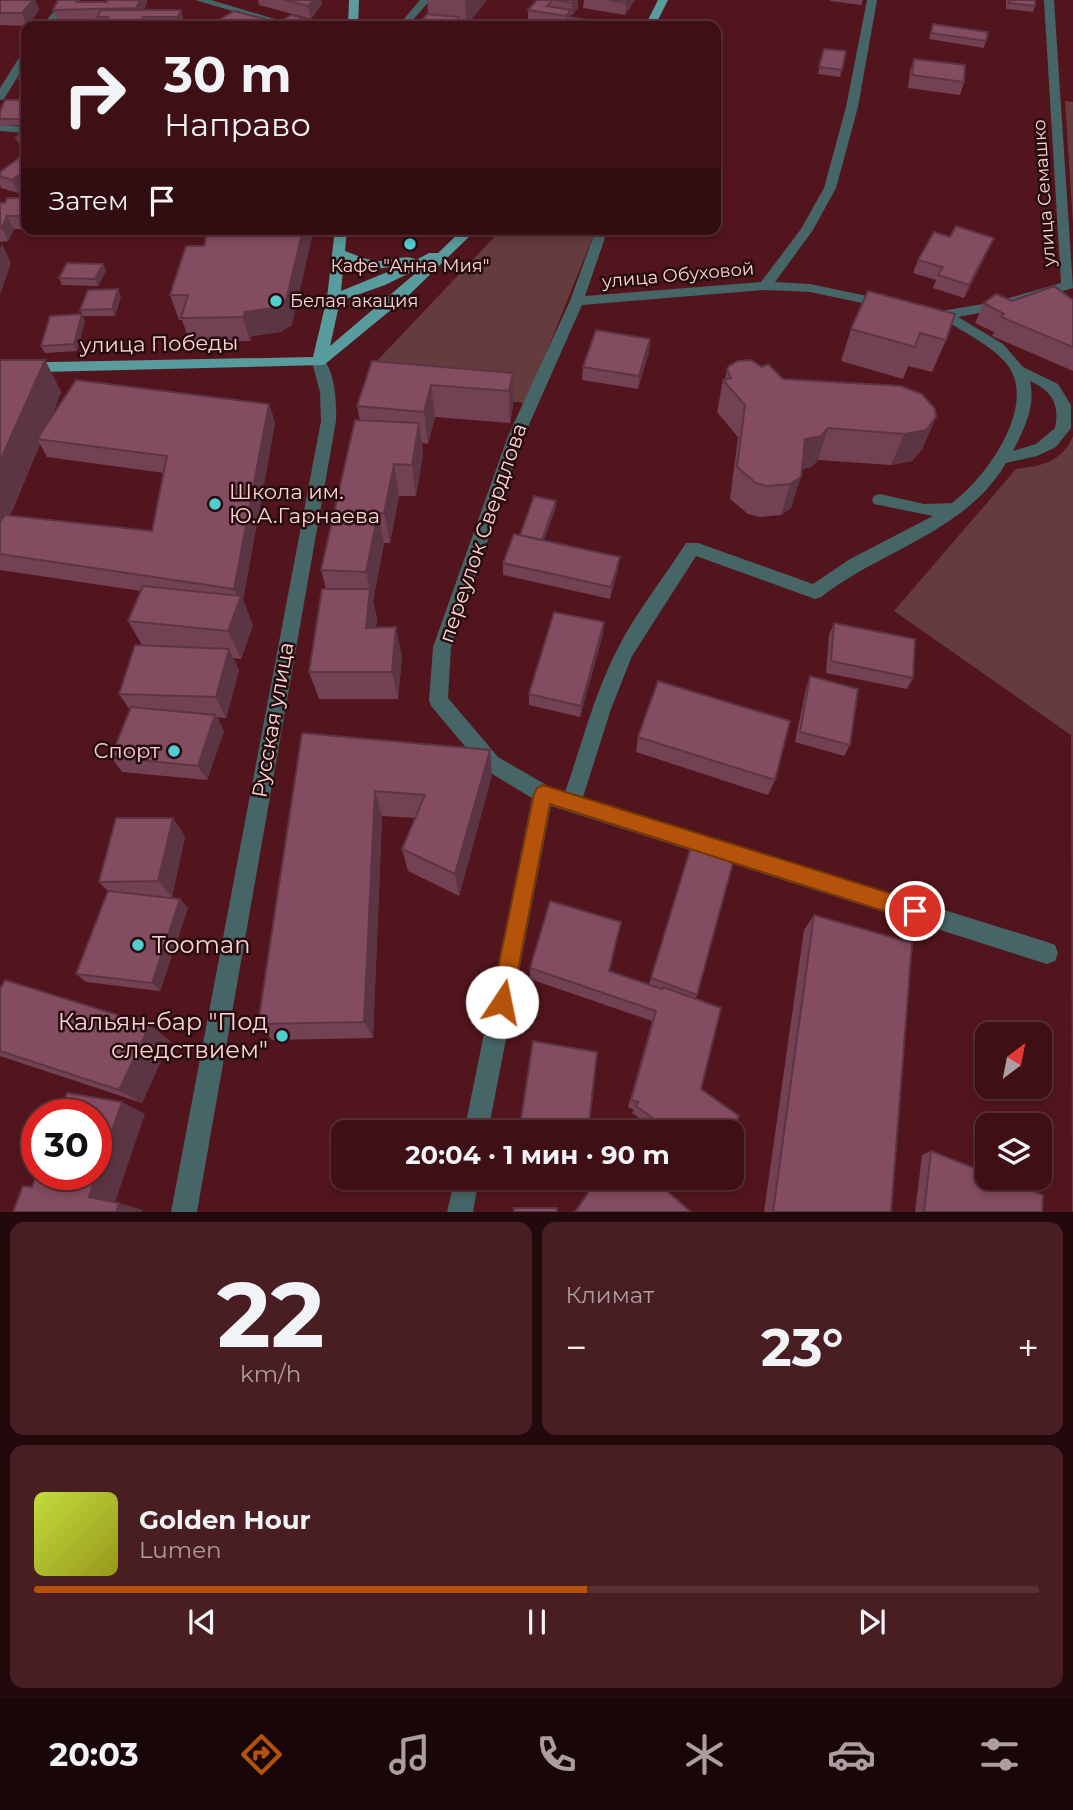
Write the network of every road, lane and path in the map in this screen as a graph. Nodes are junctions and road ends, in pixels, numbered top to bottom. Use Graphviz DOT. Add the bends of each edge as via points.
graph roads {
  1 [pos="69,0"];
  2 [pos="200,0"];
  3 [pos="354,0"];
  4 [pos="425,0"];
  5 [pos="663,0"];
  6 [pos="872,0"];
  7 [pos="1049,0"];
  8 [pos="50,21"];
  9 [pos="275,21"];
  10 [pos="353,21"];
  11 [pos="406,21"];
  12 [pos="652,21"];
  13 [pos="21,63"];
  14 [pos="0,97"];
  15 [pos="0,128"];
  16 [pos="21,130"];
  17 [pos="340,235"];
  18 [pos="465,235"];
  19 [pos="600,235"];
  20 [pos="456,244"];
  21 [pos="338,253"];
  22 [pos="1070,284"];
  23 [pos="765,286"];
  24 [pos="334,299"];
  25 [pos="577,301"];
  26 [pos="905,307"];
  27 [pos="319,362"];
  28 [pos="0,368"];
  29 [pos="1018,371"];
  30 [pos="1002,458"];
  31 [pos="880,500"];
  32 [pos="955,509"];
  33 [pos="543,794"];
  34 [pos="571,802"];
  35 [pos="1047,953"];
  36 [pos="478,1120"];
  37 [pos="465,1190"];
  38 [pos="184,1212"];
  39 [pos="460,1212"];
  1 -- 8 [label="street"];
  2 -- 9 [label="street"];
  3 -- 10 [label="main road"];
  4 -- 11 [label="street"];
  5 -- 12 [label="main road"];
  6 -- 23 [label="street, улица Обуховой" via="852,107 830,188 807,230"];
  7 -- 22 [label="street, улица Семашко"];
  13 -- 14 [label="street"];
  15 -- 16 [label="street"];
  17 -- 21 [label="main road, Русская улица"];
  18 -- 20 [label="main road"];
  19 -- 25 [label="street, переулок Свердлова"];
  20 -- 21 [label="main road" via="396,265 368,266"];
  20 -- 24 [label="main road"];
  20 -- 27 [label="main road"];
  21 -- 24 [label="main road, Русская улица"];
  22 -- 29 [label="street, улица Семашко" via="996,306 939,315 985,337"];
  23 -- 25 [label="street, улица Обуховой"];
  23 -- 26 [label="street" via="810,288"];
  24 -- 27 [label="main road, Русская улица"];
  25 -- 33 [label="street, переулок Свердлова" via="516,436 446,634 438,700 491,763"];
  27 -- 28 [label="main road, улица Победы"];
  27 -- 38 [label="street, Русская улица" via="328,387 330,421"];
  29 -- 30 [label="street" via="1028,391 1021,420"];
  29 -- 30 [label="street" via="1053,388 1063,400 1065,423 1061,433 1043,447"];
  30 -- 32 [label="street" via="983,485"];
  31 -- 32 [label="street" via="924,510"];
  32 -- 34 [label="street" via="855,563 815,592 691,548 625,653"];
  33 -- 34 [label="street, переулок Свердлова"];
  33 -- 36 [label="street"];
  34 -- 35 [label="street, переулок Свердлова"];
  37 -- 39 [label="street"];
}
